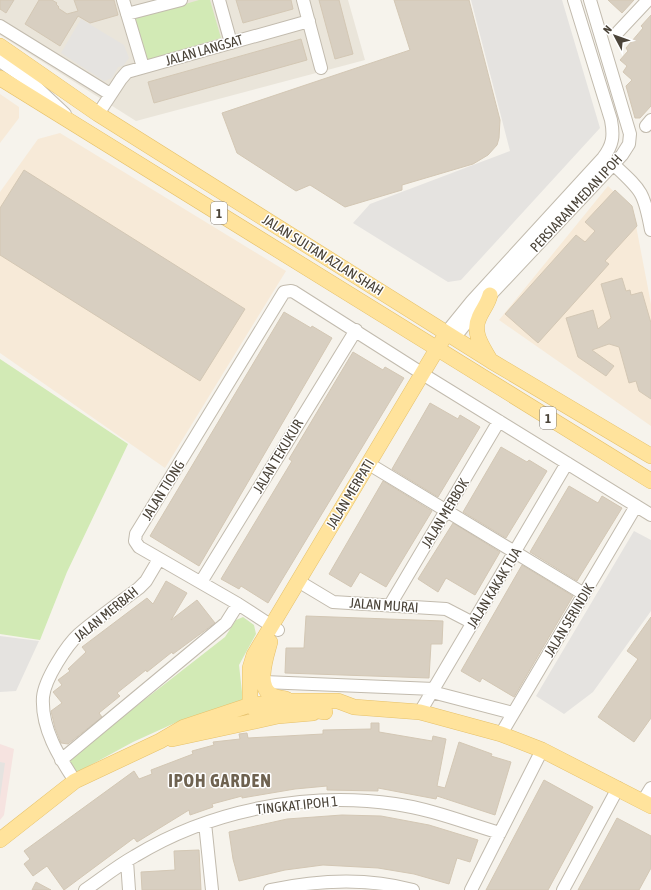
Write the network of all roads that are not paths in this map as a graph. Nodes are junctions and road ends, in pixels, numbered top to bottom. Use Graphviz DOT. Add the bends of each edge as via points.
graph roads {
  1 [pos="123,0"];
  2 [pos="181,0"];
  3 [pos="220,0"];
  4 [pos="303,0"];
  5 [pos="574,0"];
  6 [pos="590,0"];
  7 [pos="648,0"];
  8 [pos="127,14"];
  9 [pos="309,21"];
  10 [pos="0,26"];
  11 [pos="618,32"];
  12 [pos="584,33"];
  13 [pos="231,43"];
  14 [pos="0,46"];
  15 [pos="0,61"];
  16 [pos="142,67"];
  17 [pos="321,68"];
  18 [pos="0,78"];
  19 [pos="110,94"];
  20 [pos="619,96"];
  21 [pos="98,114"];
  22 [pos="71,121"];
  23 [pos="613,164"];
  24 [pos="651,230"];
  25 [pos="490,296"];
  26 [pos="356,330"];
  27 [pos="450,336"];
  28 [pos="441,351"];
  29 [pos="491,361"];
  30 [pos="426,376"];
  31 [pos="499,421"];
  32 [pos="648,454"];
  33 [pos="567,463"];
  34 [pos="372,466"];
  35 [pos="651,481"];
  36 [pos="636,506"];
  37 [pos="446,511"];
  38 [pos="651,515"];
  39 [pos="515,552"];
  40 [pos="159,559"];
  41 [pos="201,582"];
  42 [pos="301,583"];
  43 [pos="584,594"];
  44 [pos="238,604"];
  45 [pos="390,605"];
  46 [pos="473,623"];
  47 [pos="273,633"];
  48 [pos="264,682"];
  49 [pos="433,690"];
  50 [pos="292,701"];
  51 [pos="254,706"];
  52 [pos="354,707"];
  53 [pos="325,712"];
  54 [pos="420,712"];
  55 [pos="514,713"];
  56 [pos="501,734"];
  57 [pos="188,736"];
  58 [pos="160,741"];
  59 [pos="542,750"];
  60 [pos="61,760"];
  61 [pos="75,781"];
  62 [pos="618,788"];
  63 [pos="651,788"];
  64 [pos="647,804"];
  65 [pos="205,823"];
  66 [pos="500,833"];
  67 [pos="0,840"];
  68 [pos="127,861"];
  69 [pos="295,888"];
  70 [pos="85,890"];
  71 [pos="129,890"];
  72 [pos="212,890"];
  73 [pos="270,890"];
  74 [pos="413,890"];
  75 [pos="471,890"];
  76 [pos="563,890"];
  1 -- 8 [label="street"];
  2 -- 8 [label="street"];
  3 -- 13 [label="street"];
  4 -- 9 [label="street"];
  5 -- 12 [label="street, PERSIARAN MEDAN IPOH"];
  6 -- 20 [label="street, PERSIARAN MEDAN IPOH"];
  7 -- 11 [label="street"];
  8 -- 16 [label="street"];
  9 -- 13 [label="street, JALAN LANGSAT"];
  9 -- 17 [label="street"];
  10 -- 19 [label="street"];
  12 -- 20 [label="street" via="595,44"];
  12 -- 27 [label="street, PERSIARAN MEDAN IPOH" via="611,120 614,134 610,149 472,300"];
  13 -- 16 [label="street, JALAN LANGSAT"];
  14 -- 21 [label="main road, JALAN SULTAN AZLAN SHAH / 1"];
  15 -- 22 [label="street" via="32,83"];
  16 -- 19 [label="street, JALAN LANGSAT" via="124,74"];
  18 -- 22 [label="main road, JALAN SULTAN AZLAN SHAH / 1"];
  19 -- 21 [label="street, JALAN LANGSAT"];
  20 -- 23 [label="street, PERSIARAN MEDAN IPOH" via="630,139 627,149"];
  21 -- 27 [label="main road, JALAN SULTAN AZLAN SHAH / 1"];
  22 -- 28 [label="main road, JALAN SULTAN AZLAN SHAH / 1"];
  23 -- 24 [label="street" via="640,190 646,204"];
  23 -- 25 [label="street, PERSIARAN MEDAN IPOH"];
  25 -- 27 [label="street, PERSIARAN MEDAN IPOH"];
  25 -- 29 [label="main road" via="476,326 479,340"];
  26 -- 30 [label="street"];
  26 -- 40 [label="street, JALAN TIONG" via="294,292 287,291 281,295 136,534 136,544"];
  26 -- 41 [label="street, JALAN TEKUKUR"];
  27 -- 28 [label="main road, JALAN MERPATI"];
  27 -- 29 [label="main road, JALAN SULTAN AZLAN SHAH / 1"];
  28 -- 30 [label="main road, JALAN MERPATI"];
  28 -- 35 [label="main road, JALAN SULTAN AZLAN SHAH / 1"];
  29 -- 32 [label="main road, JALAN SULTAN AZLAN SHAH / 1"];
  30 -- 31 [label="street"];
  30 -- 34 [label="main road, JALAN MERPATI"];
  31 -- 33 [label="street"];
  31 -- 37 [label="street, JALAN MERBOK"];
  33 -- 36 [label="street"];
  33 -- 39 [label="street, JALAN KAKAK TUA"];
  34 -- 37 [label="street"];
  34 -- 42 [label="main road, JALAN MERPATI"];
  36 -- 38 [label="street"];
  36 -- 43 [label="street, JALAN SERINDIK"];
  37 -- 39 [label="street"];
  37 -- 45 [label="street, JALAN MERBOK"];
  39 -- 43 [label="street"];
  39 -- 46 [label="street, JALAN KAKAK TUA"];
  40 -- 41 [label="street, JALAN TIONG"];
  40 -- 60 [label="street, JALAN MERBAH" via="139,588 78,635 64,650 51,674 43,696 50,732"];
  41 -- 44 [label="street, JALAN TIONG"];
  42 -- 45 [label="street, JALAN MURAI" via="333,602"];
  42 -- 47 [label="main road, JALAN MERPATI"];
  43 -- 55 [label="street, JALAN SERINDIK"];
  44 -- 47 [label="street, JALAN TIONG"];
  44 -- 60 [label="street" via="226,624"];
  45 -- 46 [label="street, JALAN MURAI" via="446,610"];
  46 -- 49 [label="street, JALAN KAKAK TUA"];
  47 -- 48 [label="main road" via="265,659"];
  47 -- 51 [label="main road, JALAN MERPATI" via="259,663"];
  47 -- 51 [label="main road, JALAN MERPATI" via="254,655 250,668"];
  48 -- 49 [label="street"];
  48 -- 50 [label="main road" via="266,689 273,696"];
  49 -- 54 [label="street, JALAN KAKAK TUA"];
  49 -- 55 [label="street"];
  50 -- 51 [label="main road"];
  50 -- 52 [label="main road" via="338,701"];
  51 -- 53 [label="main road" via="262,712 298,708"];
  51 -- 57 [label="main road" via="249,714 206,726"];
  51 -- 58 [label="main road" via="184,727"];
  52 -- 53 [label="main road"];
  52 -- 54 [label="main road"];
  53 -- 57 [label="main road" via="278,716"];
  54 -- 56 [label="main road"];
  55 -- 56 [label="street, JALAN SERINDIK"];
  56 -- 59 [label="main road"];
  57 -- 58 [label="main road"];
  58 -- 61 [label="main road"];
  59 -- 62 [label="main road"];
  59 -- 66 [label="street"];
  60 -- 61 [label="street, JALAN MERBAH"];
  61 -- 67 [label="main road"];
  62 -- 64 [label="main road"];
  62 -- 76 [label="street"];
  63 -- 64 [label="street"];
  65 -- 66 [label="street, TINGKAT IPOH 1" via="255,809 298,802 356,800 426,810"];
  65 -- 68 [label="street, TINGKAT IPOH 1" via="167,839"];
  65 -- 72 [label="street"];
  66 -- 75 [label="street"];
  68 -- 70 [label="street, TINGKAT IPOH 1"];
  68 -- 71 [label="street"];
  69 -- 73 [label="street"];
  69 -- 74 [label="street" via="335,881 396,885"];
}
